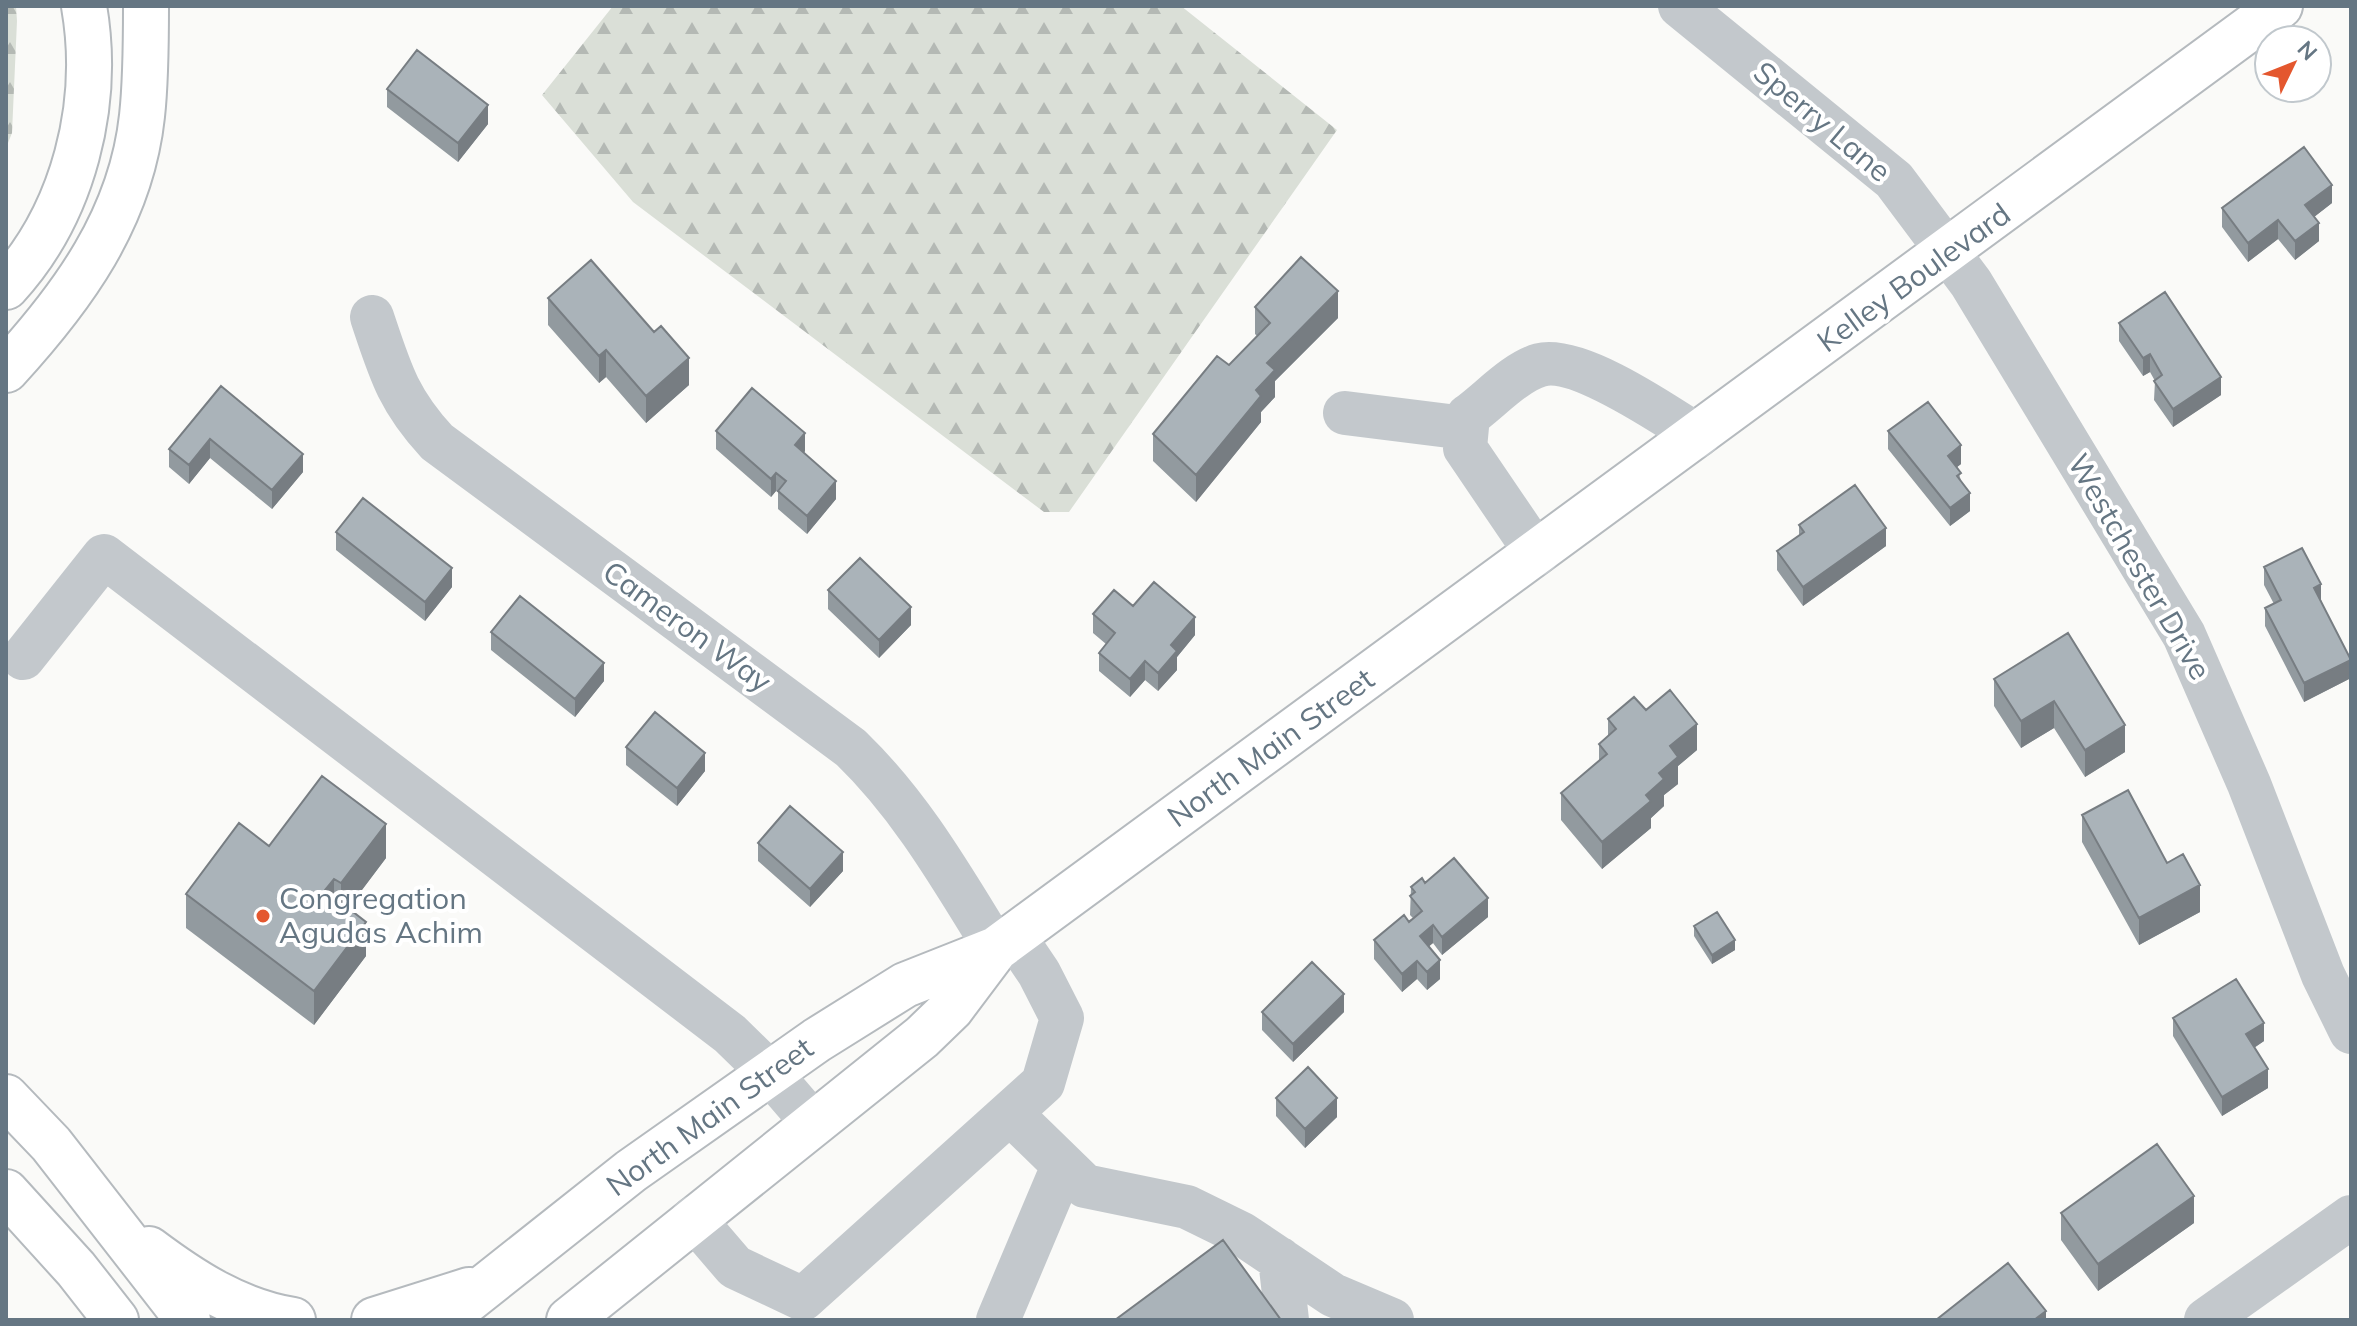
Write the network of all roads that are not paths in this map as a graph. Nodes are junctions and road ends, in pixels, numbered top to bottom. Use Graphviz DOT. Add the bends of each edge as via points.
graph roads {
  1 [pos="84,6"];
  2 [pos="146,6"];
  3 [pos="1680,6"];
  4 [pos="2280,6"];
  5 [pos="1950,251"];
  6 [pos="6,287"];
  7 [pos="372,317"];
  8 [pos="6,370"];
  9 [pos="1345,413"];
  10 [pos="1465,428"];
  11 [pos="1698,436"];
  12 [pos="1541,551"];
  13 [pos="23,658"];
  14 [pos="1005,943"];
  15 [pos="2351,1032"];
  16 [pos="770,1073"];
  17 [pos="6,1097"];
  18 [pos="1010,1113"];
  19 [pos="813,1123"];
  20 [pos="1063,1166"];
  21 [pos="6,1194"];
  22 [pos="92,1194"];
  23 [pos="2351,1217"];
  24 [pos="693,1218"];
  25 [pos="1280,1259"];
  26 [pos="500,1276"];
  27 [pos="825,1302"];
  28 [pos="83,1320"];
  29 [pos="116,1320"];
  30 [pos="188,1320"];
  31 [pos="293,1320"];
  32 [pos="374,1320"];
  33 [pos="443,1320"];
  34 [pos="569,1320"];
  35 [pos="998,1320"];
  36 [pos="1287,1320"];
  37 [pos="1392,1320"];
  38 [pos="2206,1320"];
  1 -- 6 [label="main road" via="89,88 81,142 43,237"];
  2 -- 8 [label="main road" via="142,118 124,194 76,287"];
  3 -- 5 [label="street, Sperry Lane" via="1894,180"];
  4 -- 5 [label="main road, Kelley Boulevard"];
  5 -- 11 [label="main road, Kelley Boulevard"];
  5 -- 15 [label="street, Westchester Drive" via="2184,635"];
  7 -- 14 [label="street, Cameron Way" via="396,389 437,442 851,748 889,785"];
  9 -- 10 [label="street"];
  10 -- 11 [label="street" via="1468,416 1521,376 1540,365 1560,365 1624,389"];
  10 -- 12 [label="street" via="1465,448"];
  11 -- 12 [label="main road, Kelley Boulevard"];
  12 -- 14 [label="main road, North Main Street"];
  13 -- 16 [label="street" via="104,556 730,1034"];
  14 -- 16 [label="main road, North Main Street" via="905,985"];
  14 -- 18 [label="street, Cameron Way" via="1039,973 1062,1018 1043,1083"];
  14 -- 19 [label="main road, North Main Street" via="932,1027"];
  16 -- 19 [label="street"];
  16 -- 26 [label="main road, North Main Street" via="631,1171"];
  17 -- 22 [label="main road"];
  18 -- 20 [label="street"];
  18 -- 27 [label="street, Cameron Way"];
  19 -- 24 [label="main road, North Main Street"];
  20 -- 25 [label="street" via="1085,1186 1187,1207"];
  20 -- 35 [label="street"];
  21 -- 28 [label="main road"];
  21 -- 29 [label="main road"];
  22 -- 30 [label="main road"];
  22 -- 31 [label="main road" via="148,1248 201,1285 245,1307"];
  23 -- 38 [label="street"];
  24 -- 27 [label="street" via="735,1267 803,1299"];
  24 -- 34 [label="main road, North Main Street"];
  25 -- 36 [label="street"];
  25 -- 37 [label="street" via="1333,1295"];
  26 -- 32 [label="main road"];
  26 -- 33 [label="main road, North Main Street"];
}
